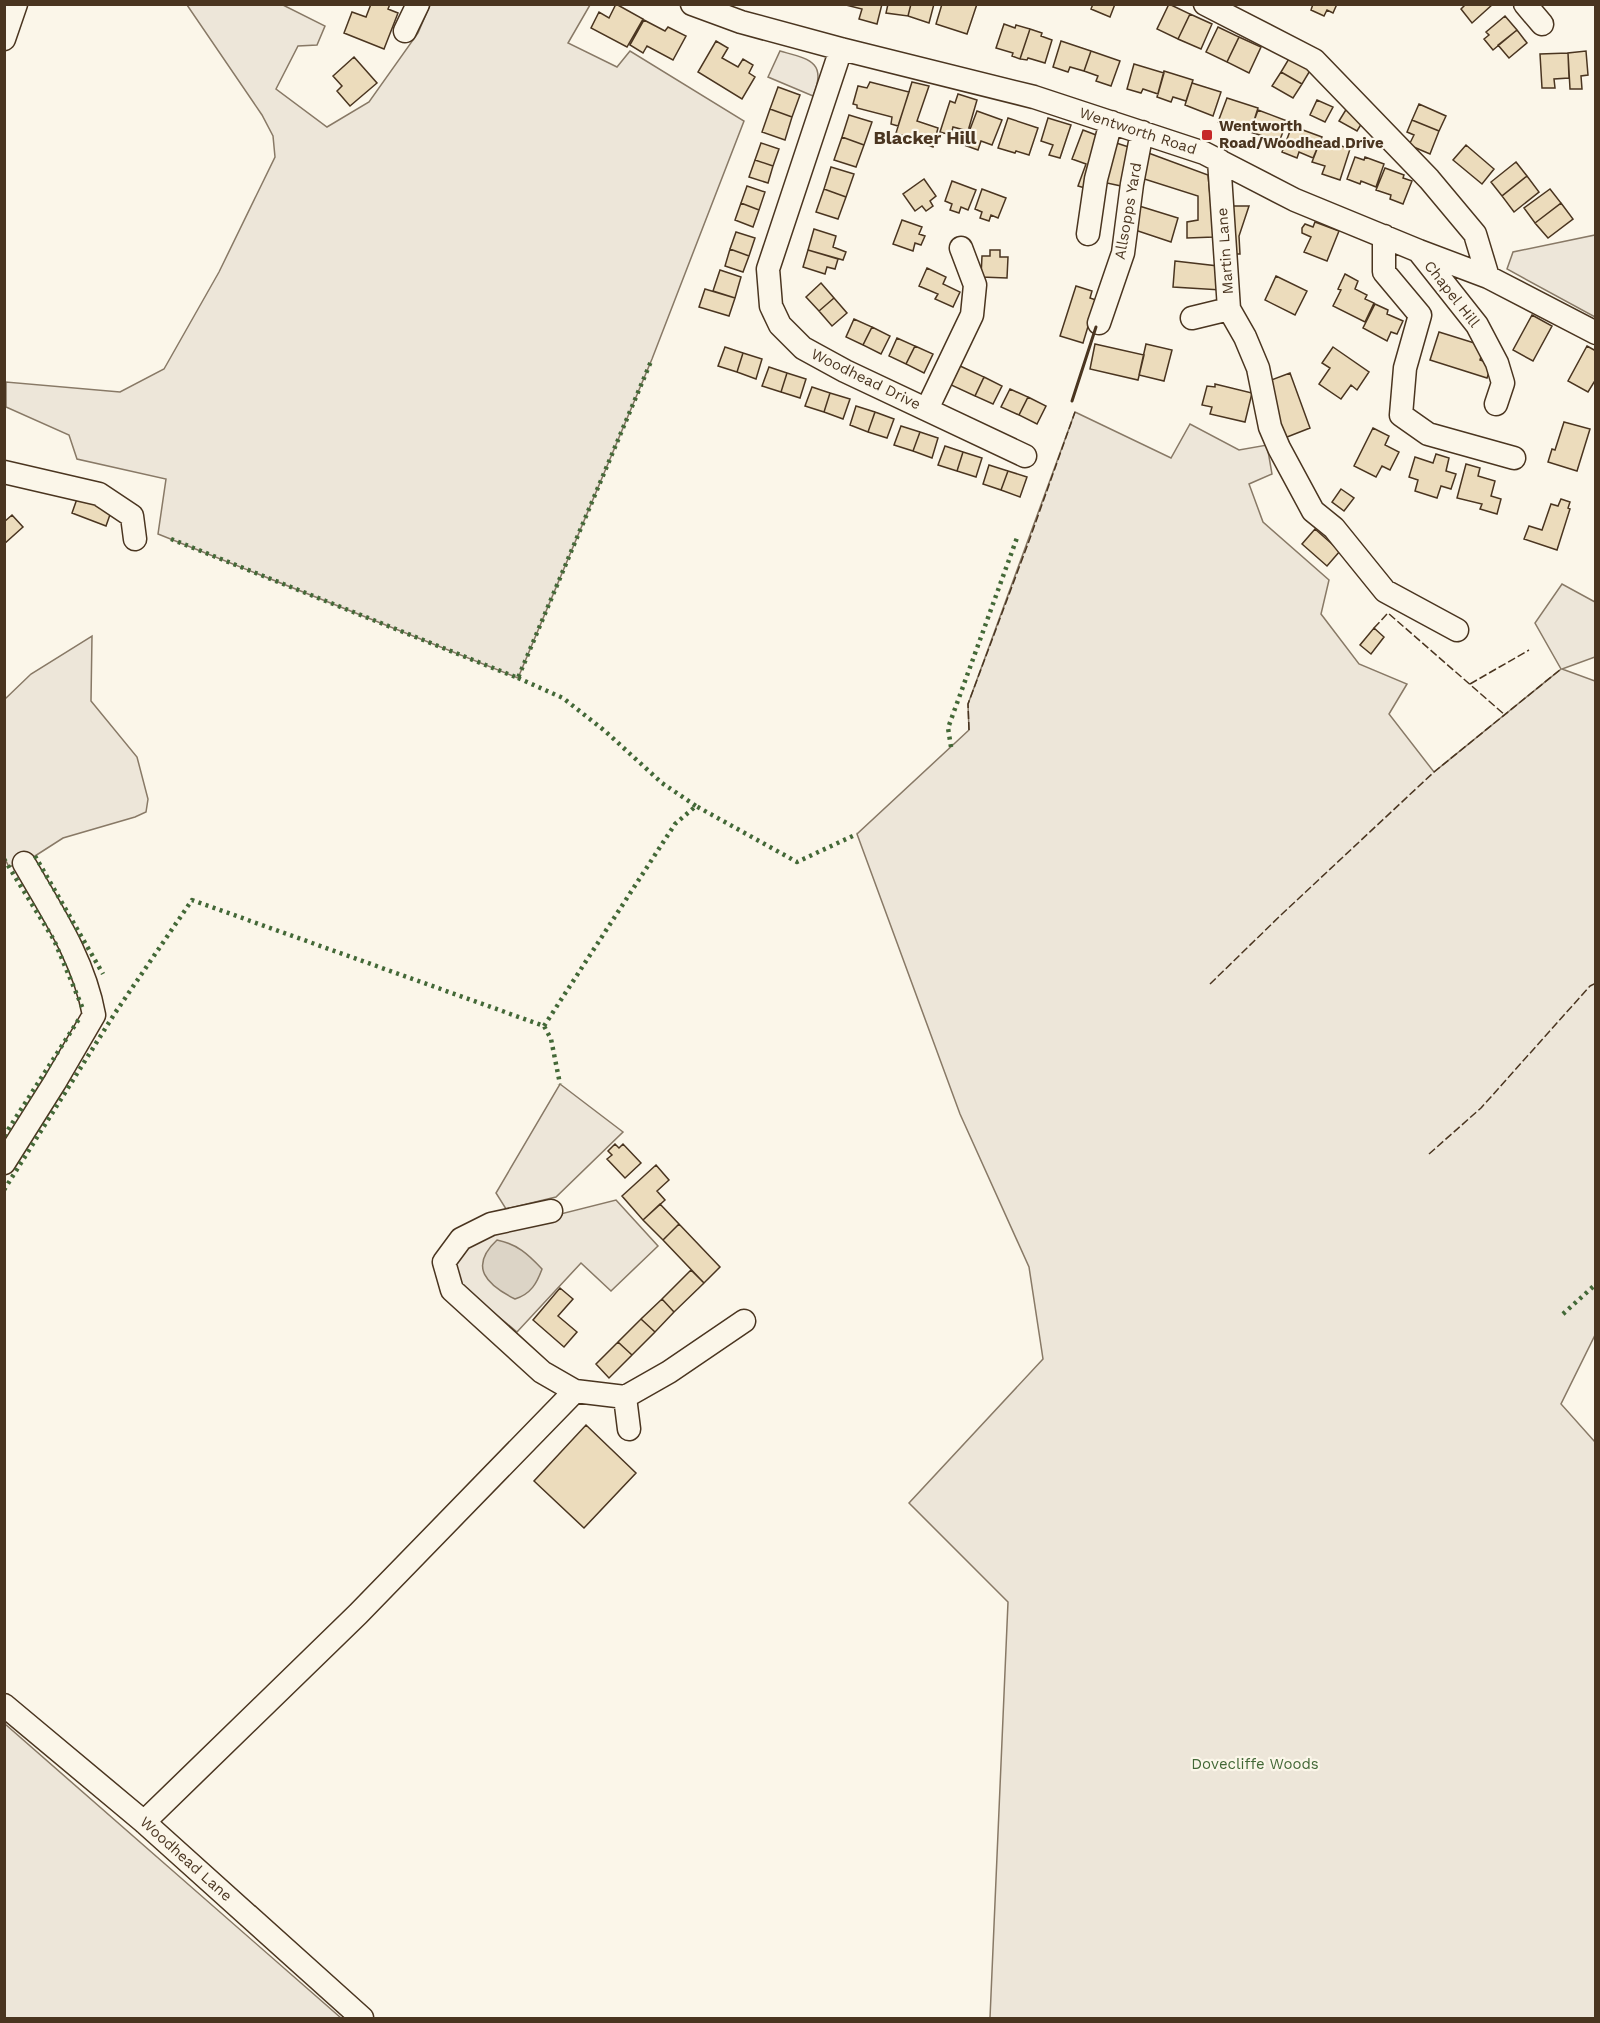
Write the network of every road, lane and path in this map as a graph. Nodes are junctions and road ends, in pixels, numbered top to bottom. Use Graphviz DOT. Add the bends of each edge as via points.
graph roads {
  1 [pos="16,4"];
  2 [pos="418,4"];
  3 [pos="692,4"];
  4 [pos="1205,4"];
  5 [pos="1525,4"];
  6 [pos="1542,24"];
  7 [pos="405,31"];
  8 [pos="4,39"];
  9 [pos="841,49"];
  10 [pos="1111,122"];
  11 [pos="1142,132"];
  12 [pos="1219,160"];
  13 [pos="1088,234"];
  14 [pos="1384,236"];
  15 [pos="961,248"];
  16 [pos="1419,251"];
  17 [pos="1488,277"];
  18 [pos="1229,309"];
  19 [pos="1192,318"];
  20 [pos="1099,323"];
  21 [pos="1596,333"];
  22 [pos="1496,404"];
  23 [pos="927,409"];
  24 [pos="1024,456"];
  25 [pos="1514,458"];
  26 [pos="4,472"];
  27 [pos="135,539"];
  28 [pos="1457,630"];
  29 [pos="24,863"];
  30 [pos="4,1163"];
  31 [pos="550,1211"];
  32 [pos="744,1321"];
  33 [pos="575,1391"];
  34 [pos="625,1397"];
  35 [pos="629,1429"];
  36 [pos="4,1705"];
  37 [pos="144,1822"];
  38 [pos="362,2019"];
  1 -- 8 [label="street"];
  2 -- 7 [label="street"];
  3 -- 9 [label="street, Wentworth Road" via="741,22"];
  4 -- 17 [label="street" via="1314,60 1429,179 1475,234"];
  5 -- 6 [label="street"];
  9 -- 10 [label="street, Wentworth Road" via="1034,97"];
  9 -- 23 [label="street, Woodhead Drive" via="768,269 771,306 780,326 803,348"];
  10 -- 11 [label="street, Wentworth Road"];
  10 -- 13 [label="street" via="1096,179"];
  11 -- 12 [label="street, Wentworth Road"];
  11 -- 20 [label="street, Allsopps Yard" via="1123,253"];
  12 -- 14 [label="street, Wentworth Road" via="1295,200"];
  12 -- 18 [label="street, Martin Lane"];
  14 -- 16 [label="street, Wentworth Road"];
  14 -- 25 [label="street" via="1384,272 1420,315 1405,368 1401,415 1428,434"];
  15 -- 23 [label="street" via="975,285 972,315"];
  16 -- 17 [label="street, Wentworth Road"];
  16 -- 22 [label="street, Chapel Hill" via="1477,325 1492,353 1503,383"];
  17 -- 21 [label="street, Wentworth Road"];
  18 -- 19 [label="street"];
  18 -- 28 [label="street, Martin Lane" via="1258,368 1270,427 1313,511 1334,528 1385,591"];
  23 -- 24 [label="street, Woodhead Drive"];
  26 -- 27 [label="street" via="99,494 132,516"];
  29 -- 30 [label="street" via="79,961 94,1015"];
  31 -- 33 [label="street" via="491,1224 460,1239 444,1262 452,1290 542,1372"];
  32 -- 34 [label="street"];
  33 -- 34 [label="street"];
  33 -- 37 [label="street" via="358,1614"];
  34 -- 35 [label="street"];
  36 -- 37 [label="street, Woodhead Lane"];
  37 -- 38 [label="street, Woodhead Lane"];
}
